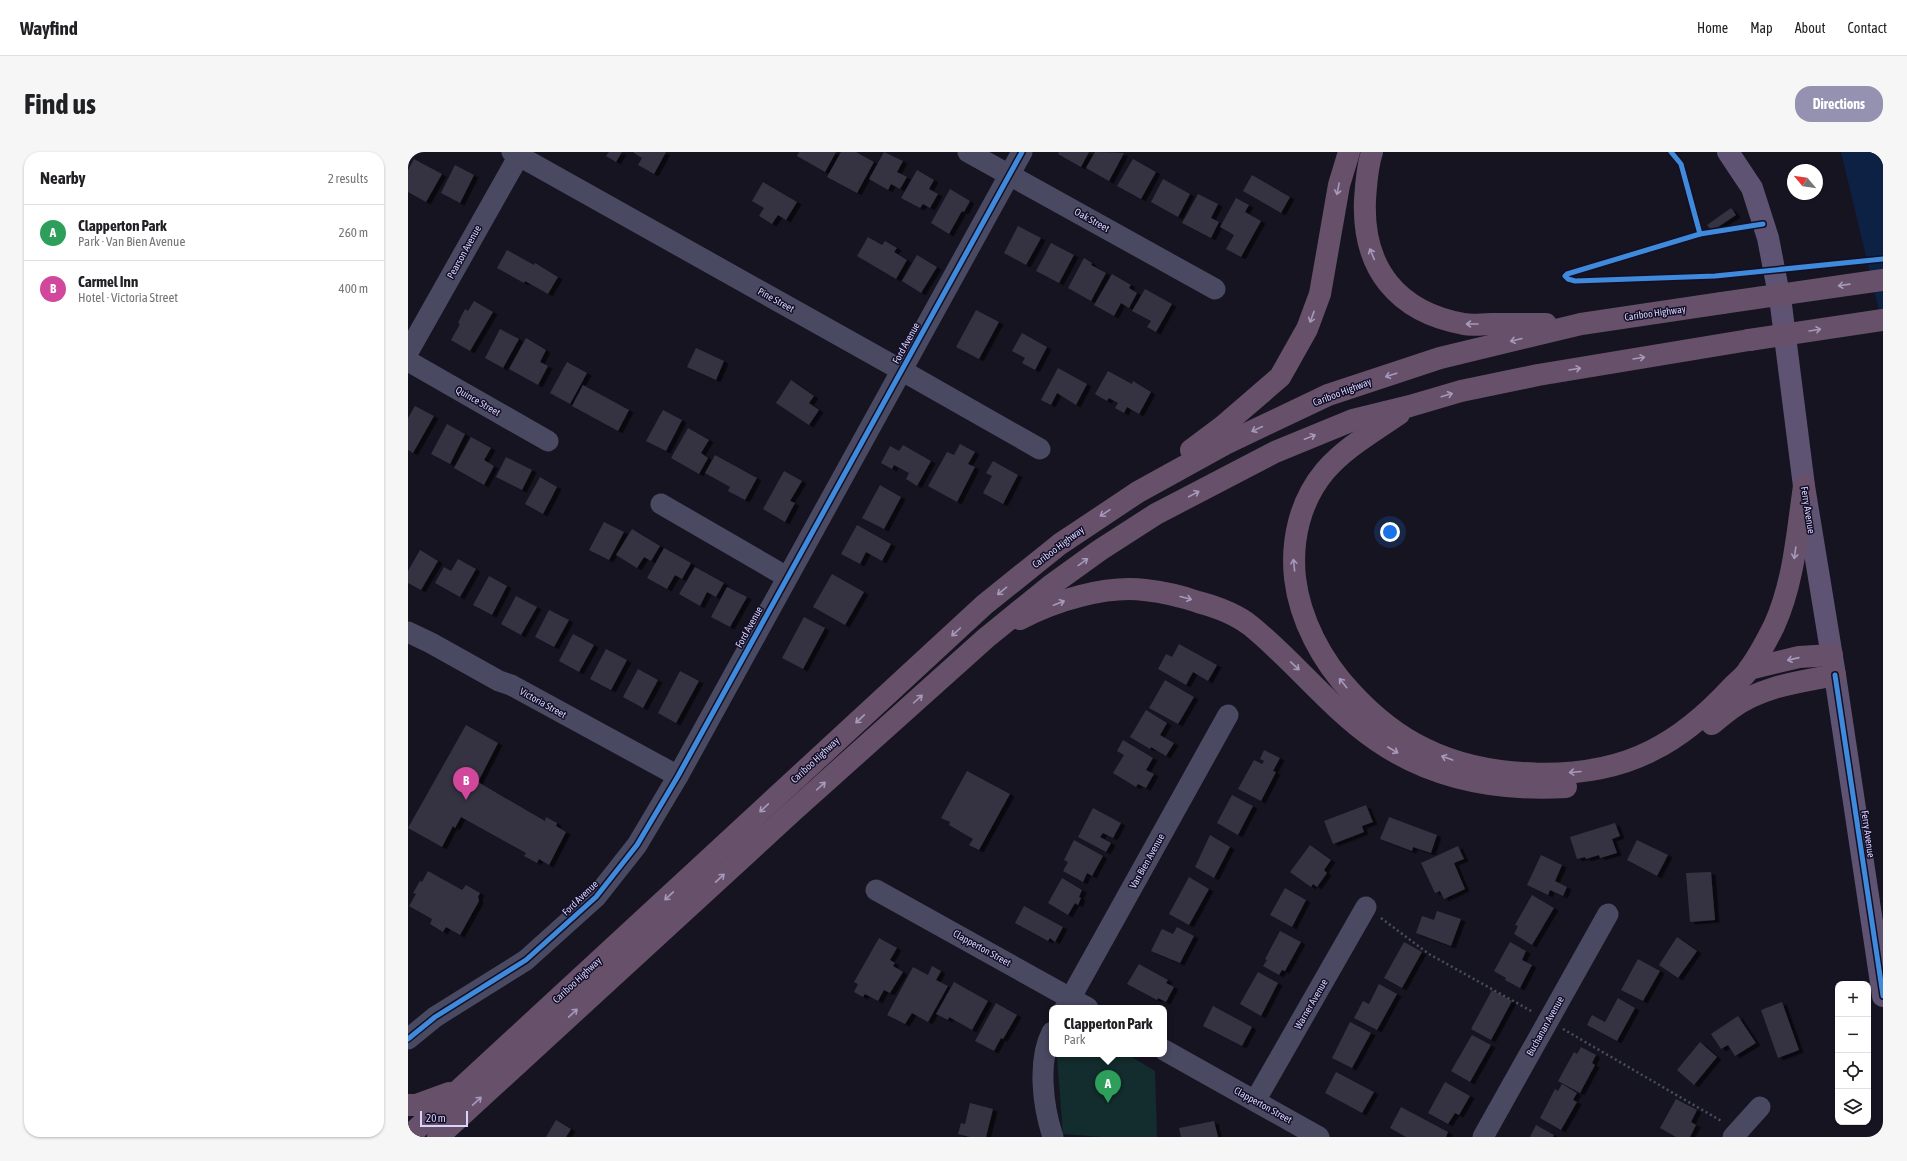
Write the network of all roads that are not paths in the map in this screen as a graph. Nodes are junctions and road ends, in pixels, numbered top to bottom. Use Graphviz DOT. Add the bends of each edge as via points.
graph roads {
  1 [pos="968,152"];
  2 [pos="1022,152"];
  3 [pos="1349,152"];
  4 [pos="1372,152"];
  5 [pos="1728,152"];
  6 [pos="517,153"];
  7 [pos="1009,174"];
  8 [pos="1883,280"];
  9 [pos="1215,289"];
  10 [pos="1883,320"];
  11 [pos="1581,324"];
  12 [pos="408,352"];
  13 [pos="408,361"];
  14 [pos="902,370"];
  15 [pos="1410,406"];
  16 [pos="548,441"];
  17 [pos="1040,449"];
  18 [pos="1804,486"];
  19 [pos="1138,492"];
  20 [pos="661,504"];
  21 [pos="787,577"];
  22 [pos="408,632"];
  23 [pos="986,638"];
  24 [pos="1834,665"];
  25 [pos="1749,670"];
  26 [pos="1228,715"];
  27 [pos="678,776"];
  28 [pos="876,890"];
  29 [pos="1366,907"];
  30 [pos="1608,914"];
  31 [pos="1883,996"];
  32 [pos="1074,1005"];
  33 [pos="1049,1038"];
  34 [pos="408,1039"];
  35 [pos="1167,1052"];
  36 [pos="458,1090"];
  37 [pos="1255,1101"];
  38 [pos="408,1105"];
  39 [pos="1760,1107"];
  40 [pos="1736,1134"];
  41 [pos="408,1137"];
  42 [pos="438,1137"];
  43 [pos="1052,1137"];
  44 [pos="1319,1137"];
  45 [pos="1483,1137"];
  1 -- 7 [label="street, Oak Street"];
  2 -- 7 [label="street, Ford Avenue"];
  3 -- 19 [label="highway, one-way" via="1339,185 1320,294 1308,329 1280,377 1223,426"];
  11 -- 4 [label="highway, one-way" via="1465,324 1435,317 1413,306 1393,290 1379,271 1368,245 1364,221 1365,191"];
  5 -- 18 [label="main road, Ferry Avenue" via="1752,188 1768,238 1781,305"];
  6 -- 12 [label="street, Pearson Avenue"];
  6 -- 14 [label="street, Pine Street"];
  7 -- 9 [label="street, Oak Street"];
  7 -- 14 [label="street, Ford Avenue"];
  8 -- 11 [label="highway, Cariboo Highway, one-way, bridge"];
  15 -- 10 [label="highway, one-way, bridge" via="1461,391 1538,375"];
  11 -- 19 [label="highway, Cariboo Highway, one-way" via="1440,358 1328,395 1225,444"];
  13 -- 16 [label="street, Quince Street"];
  14 -- 17 [label="street, Pine Street"];
  14 -- 21 [label="street, Ford Avenue"];
  23 -- 15 [label="highway, one-way" via="1050,586 1156,514 1275,452 1353,420"];
  25 -- 15 [label="highway, one-way" via="1717,703 1685,730 1651,751 1617,764 1583,771 1543,774 1500,770 1456,761 1426,750 1398,734 1363,705 1326,661 1311,633 1297,595 1293,558 1303,509 1324,473 1355,443"];
  18 -- 24 [label="main road, Ferry Avenue"];
  18 -- 25 [label="highway, one-way" via="1791,580 1774,626"];
  19 -- 36 [label="highway, Cariboo Highway, one-way" via="1060,544 984,605"];
  20 -- 21 [label="street"];
  21 -- 27 [label="street, Ford Avenue"];
  22 -- 27 [label="street, Victoria Street"];
  23 -- 24 [label="highway, one-way" via="1028,615 1072,598 1110,591 1144,589 1183,597 1220,608 1250,626 1350,719 1376,740 1415,763 1458,778 1495,786 1533,789 1578,787 1658,761 1698,736 1732,707 1760,692"];
  42 -- 23 [label="highway, one-way"];
  24 -- 25 [label="highway, one-way" via="1799,657"];
  24 -- 31 [label="main road, Ferry Avenue"];
  26 -- 32 [label="street, Van Bien Avenue"];
  27 -- 34 [label="street, Ford Avenue" via="637,845 596,897 526,960 435,1017"];
  28 -- 32 [label="street, Clapperton Street"];
  29 -- 37 [label="street, Warner Avenue"];
  30 -- 45 [label="street, Buchanan Avenue"];
  33 -- 43 [label="street" via="1046,1043 1042,1086"];
  35 -- 37 [label="street, Clapperton Street"];
  36 -- 38 [label="highway" via="416,1105"];
  36 -- 41 [label="highway, Cariboo Highway"];
  37 -- 44 [label="street, Clapperton Street"];
  39 -- 40 [label="street"];
}
